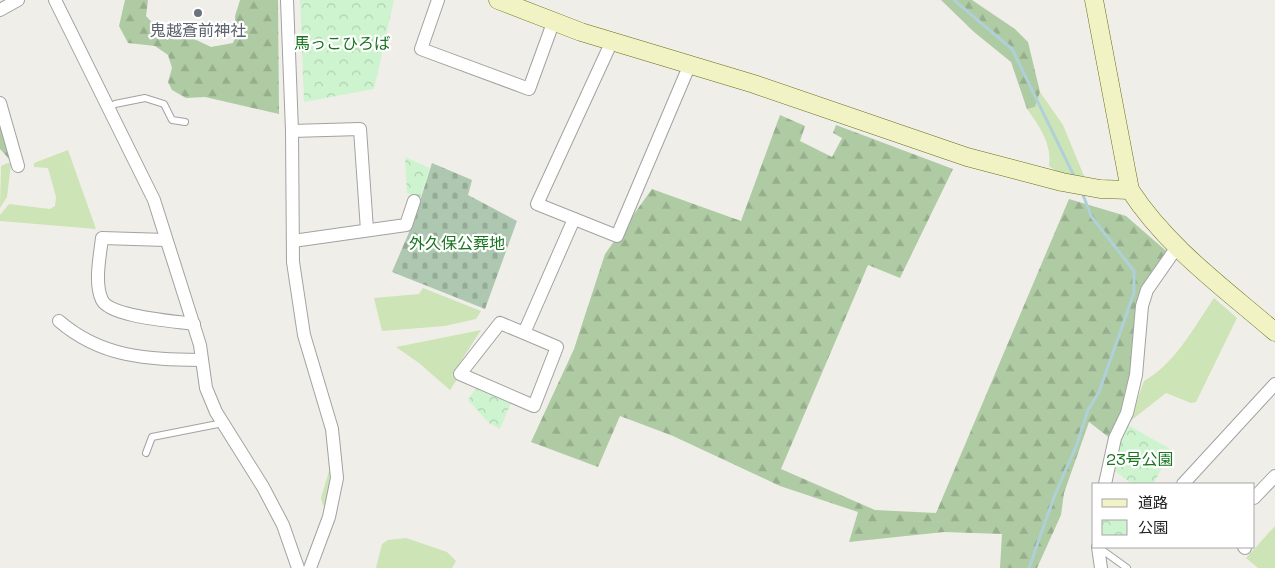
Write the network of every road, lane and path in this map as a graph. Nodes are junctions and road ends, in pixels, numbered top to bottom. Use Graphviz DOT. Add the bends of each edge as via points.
graph roads {
  1 [pos="18,0"];
  2 [pos="55,0"];
  3 [pos="287,0"];
  4 [pos="438,0"];
  5 [pos="498,0"];
  6 [pos="1094,0"];
  7 [pos="0,10"];
  8 [pos="553,22"];
  9 [pos="612,41"];
  10 [pos="690,64"];
  11 [pos="0,103"];
  12 [pos="109,108"];
  13 [pos="185,122"];
  14 [pos="292,131"];
  15 [pos="18,166"];
  16 [pos="1130,190"];
  17 [pos="414,201"];
  18 [pos="574,219"];
  19 [pos="367,230"];
  20 [pos="166,240"];
  21 [pos="293,240"];
  22 [pos="1177,247"];
  23 [pos="59,321"];
  24 [pos="194,324"];
  25 [pos="1275,332"];
  26 [pos="524,333"];
  27 [pos="200,360"];
  28 [pos="1275,384"];
  29 [pos="223,424"];
  30 [pos="146,452"];
  31 [pos="1275,476"];
  32 [pos="1105,483"];
  33 [pos="1184,483"];
  34 [pos="1255,497"];
  35 [pos="1098,548"];
  36 [pos="1099,548"];
  37 [pos="298,568"];
  38 [pos="310,568"];
  39 [pos="1101,568"];
  40 [pos="1128,568"];
  1 -- 7 [label="street"];
  2 -- 12 [label="street"];
  3 -- 14 [label="street"];
  4 -- 8 [label="street" via="421,49 529,89"];
  5 -- 8 [label="street"];
  6 -- 16 [label="street"];
  8 -- 9 [label="street"];
  9 -- 10 [label="street"];
  9 -- 18 [label="street" via="537,204"];
  10 -- 16 [label="street" via="967,157 1078,185"];
  10 -- 18 [label="street" via="617,236"];
  11 -- 15 [label="street"];
  12 -- 13 [label="lane" via="145,98 164,104 172,120"];
  12 -- 20 [label="street" via="154,200"];
  14 -- 19 [label="street" via="360,129"];
  14 -- 21 [label="street"];
  16 -- 22 [label="street" via="1147,216"];
  17 -- 19 [label="street" via="406,224"];
  18 -- 26 [label="street"];
  19 -- 21 [label="street"];
  20 -- 24 [label="street"];
  20 -- 24 [label="street" via="102,238 101,299 107,307 120,312"];
  21 -- 38 [label="street" via="293,262 304,335 332,429 336,464 334,499"];
  22 -- 25 [label="street"];
  22 -- 32 [label="street" via="1147,290 1142,306 1136,375 1127,413 1115,438"];
  23 -- 27 [label="street" via="84,340 143,359"];
  24 -- 27 [label="street"];
  26 -- 26 [label="street" via="500,323 460,374 534,406 557,347"];
  27 -- 29 [label="street" via="206,388"];
  28 -- 33 [label="street"];
  29 -- 30 [label="lane" via="152,437"];
  29 -- 37 [label="street" via="283,525"];
  31 -- 34 [label="street"];
  35 -- 39 [label="street"];
  36 -- 40 [label="lane"];
}
